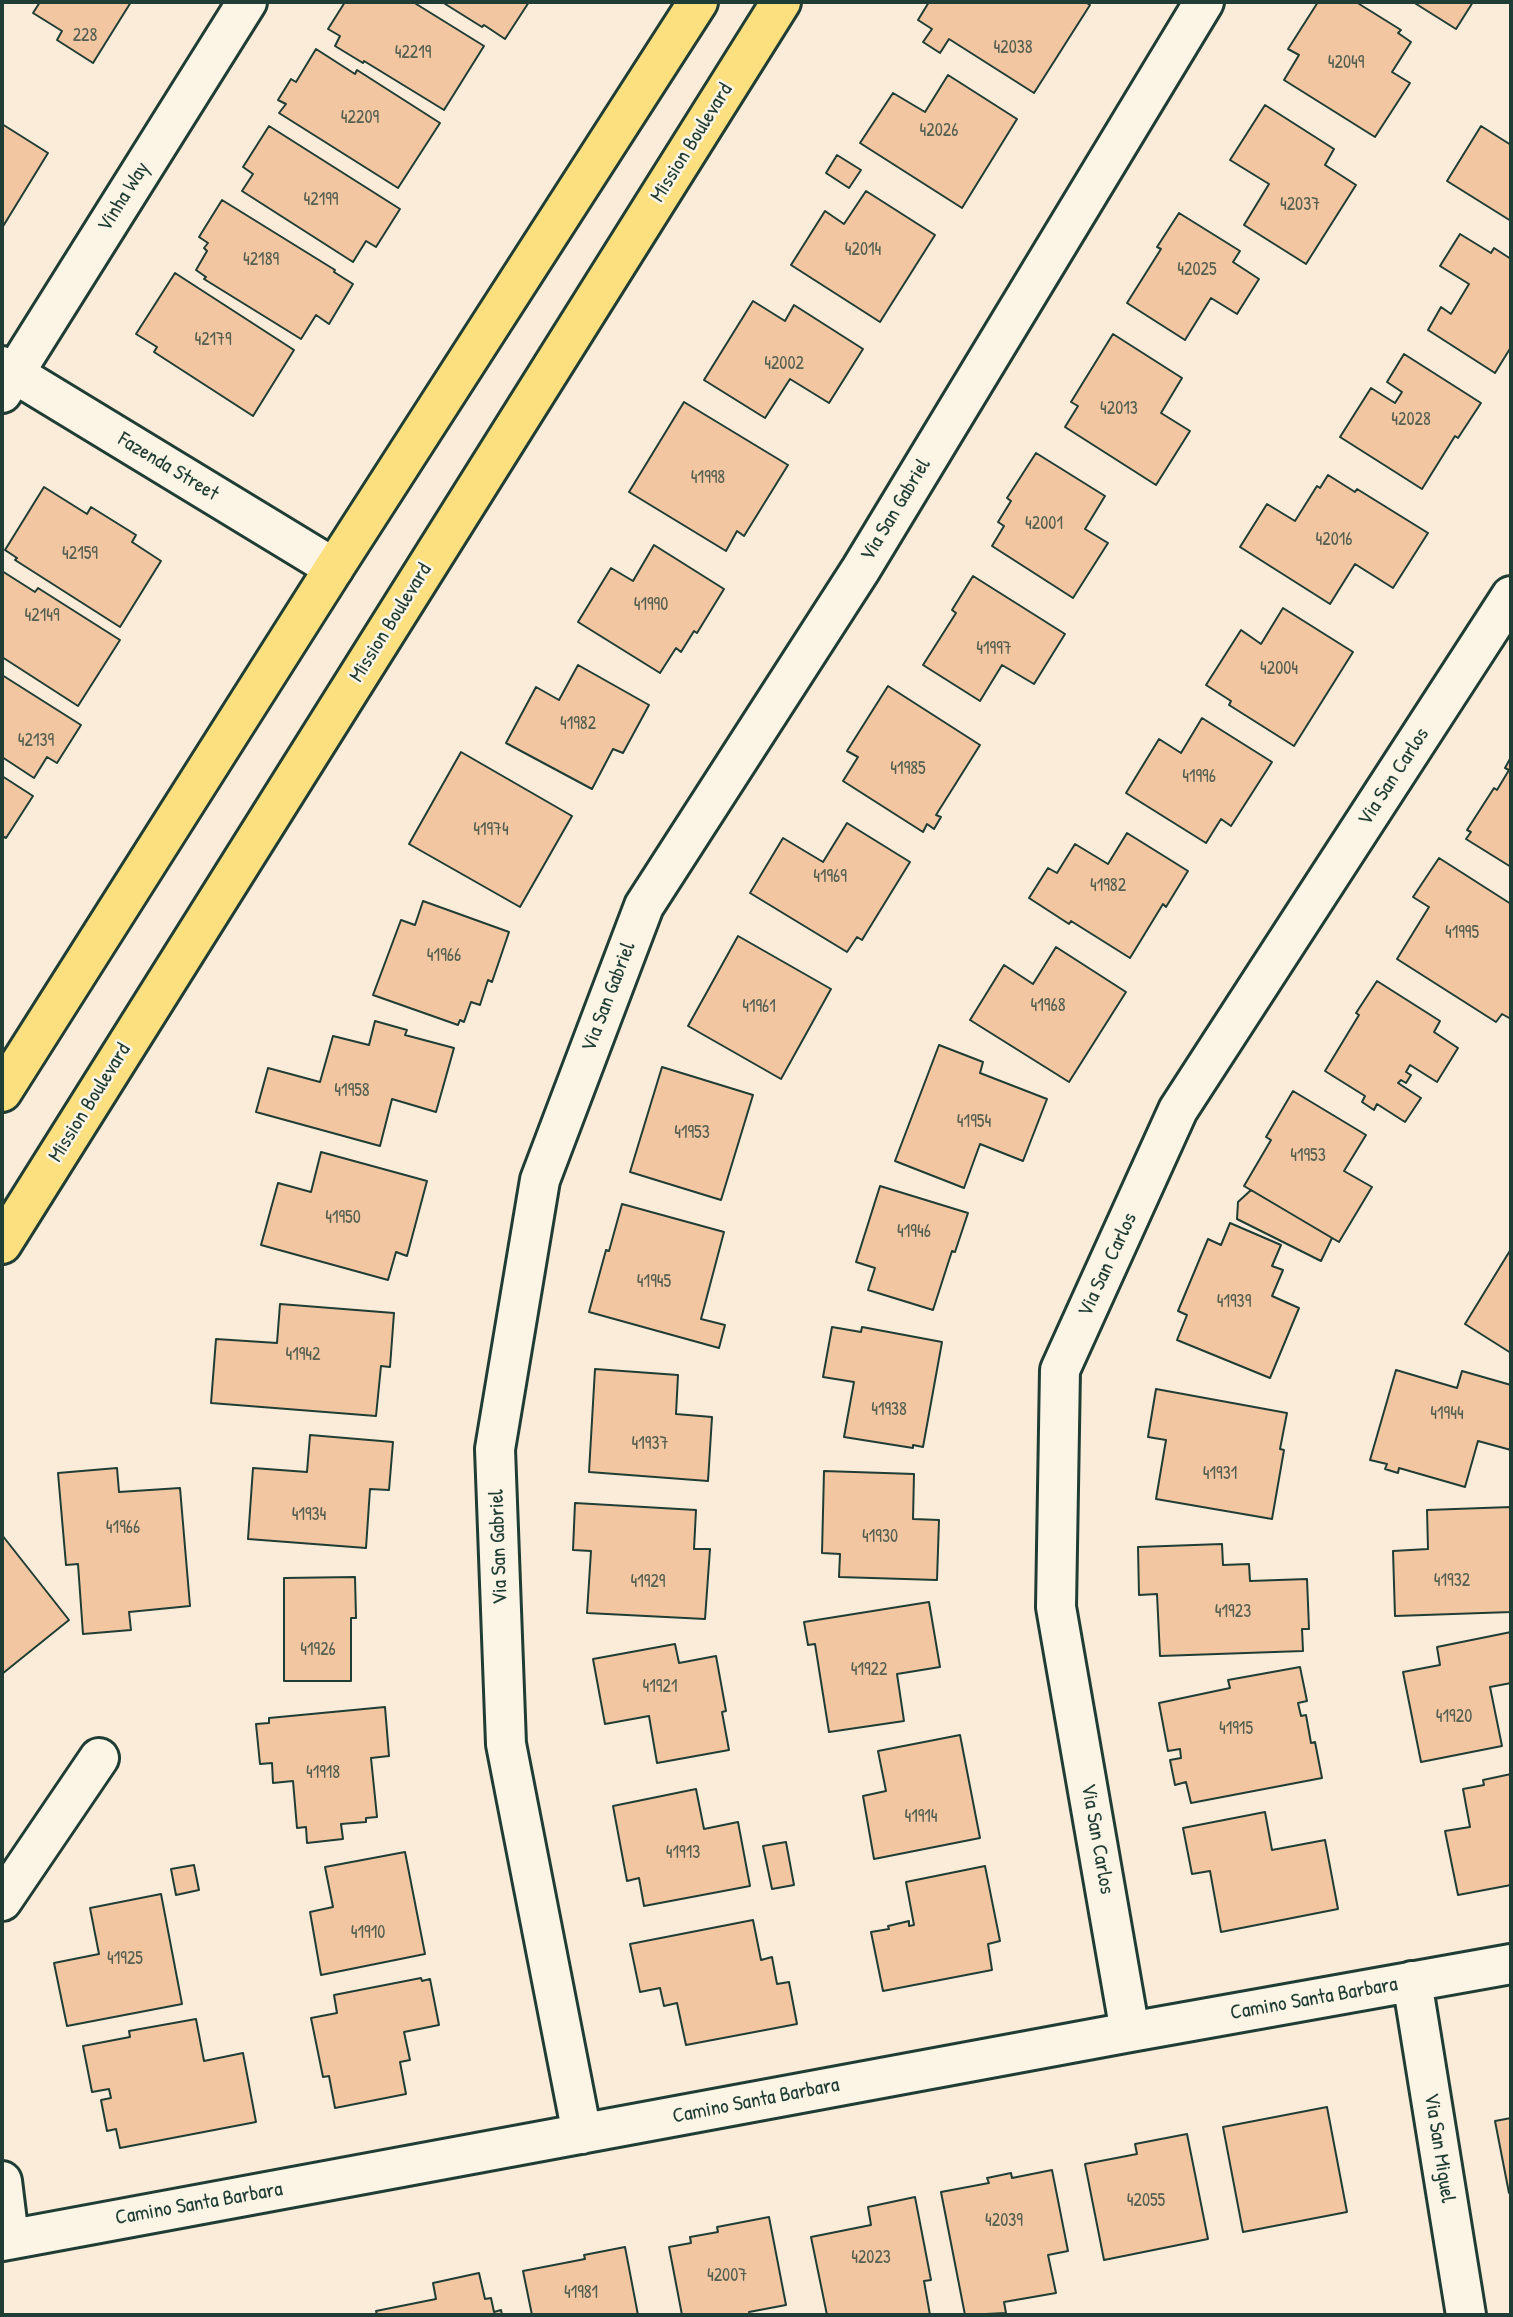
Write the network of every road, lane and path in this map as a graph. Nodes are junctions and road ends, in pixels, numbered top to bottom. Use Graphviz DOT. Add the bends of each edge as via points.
graph roads {
  1 [pos="247,2"];
  2 [pos="698,2"];
  3 [pos="781,2"];
  4 [pos="1204,2"];
  5 [pos="6,377"];
  6 [pos="334,568"];
  7 [pos="1511,596"];
  8 [pos="2,1093"];
  9 [pos="2,1244"];
  10 [pos="99,1758"];
  11 [pos="2,1901"];
  12 [pos="1511,1964"];
  13 [pos="1412,1981"];
  14 [pos="1130,2032"];
  15 [pos="582,2134"];
  16 [pos="2,2181"];
  17 [pos="6,2240"];
  18 [pos="1466,2315"];
  1 -- 5 [label="street, Vinha Way"];
  2 -- 6 [label="main road"];
  3 -- 9 [label="main road, Mission Boulevard"];
  4 -- 15 [label="street, Via San Gabriel" via="860,569 644,906 540,1180 495,1449 506,1744"];
  5 -- 6 [label="street, Fazenda Street"];
  6 -- 8 [label="main road"];
  7 -- 14 [label="street, Via San Carlos" via="1178,1110 1059,1370 1056,1607"];
  10 -- 11 [label="street"];
  12 -- 13 [label="street, Camino Santa Barbara"];
  13 -- 14 [label="street, Camino Santa Barbara"];
  13 -- 18 [label="street, Via San Miguel"];
  14 -- 15 [label="street, Camino Santa Barbara"];
  15 -- 17 [label="street, Camino Santa Barbara"];
  16 -- 17 [label="street"];
}
